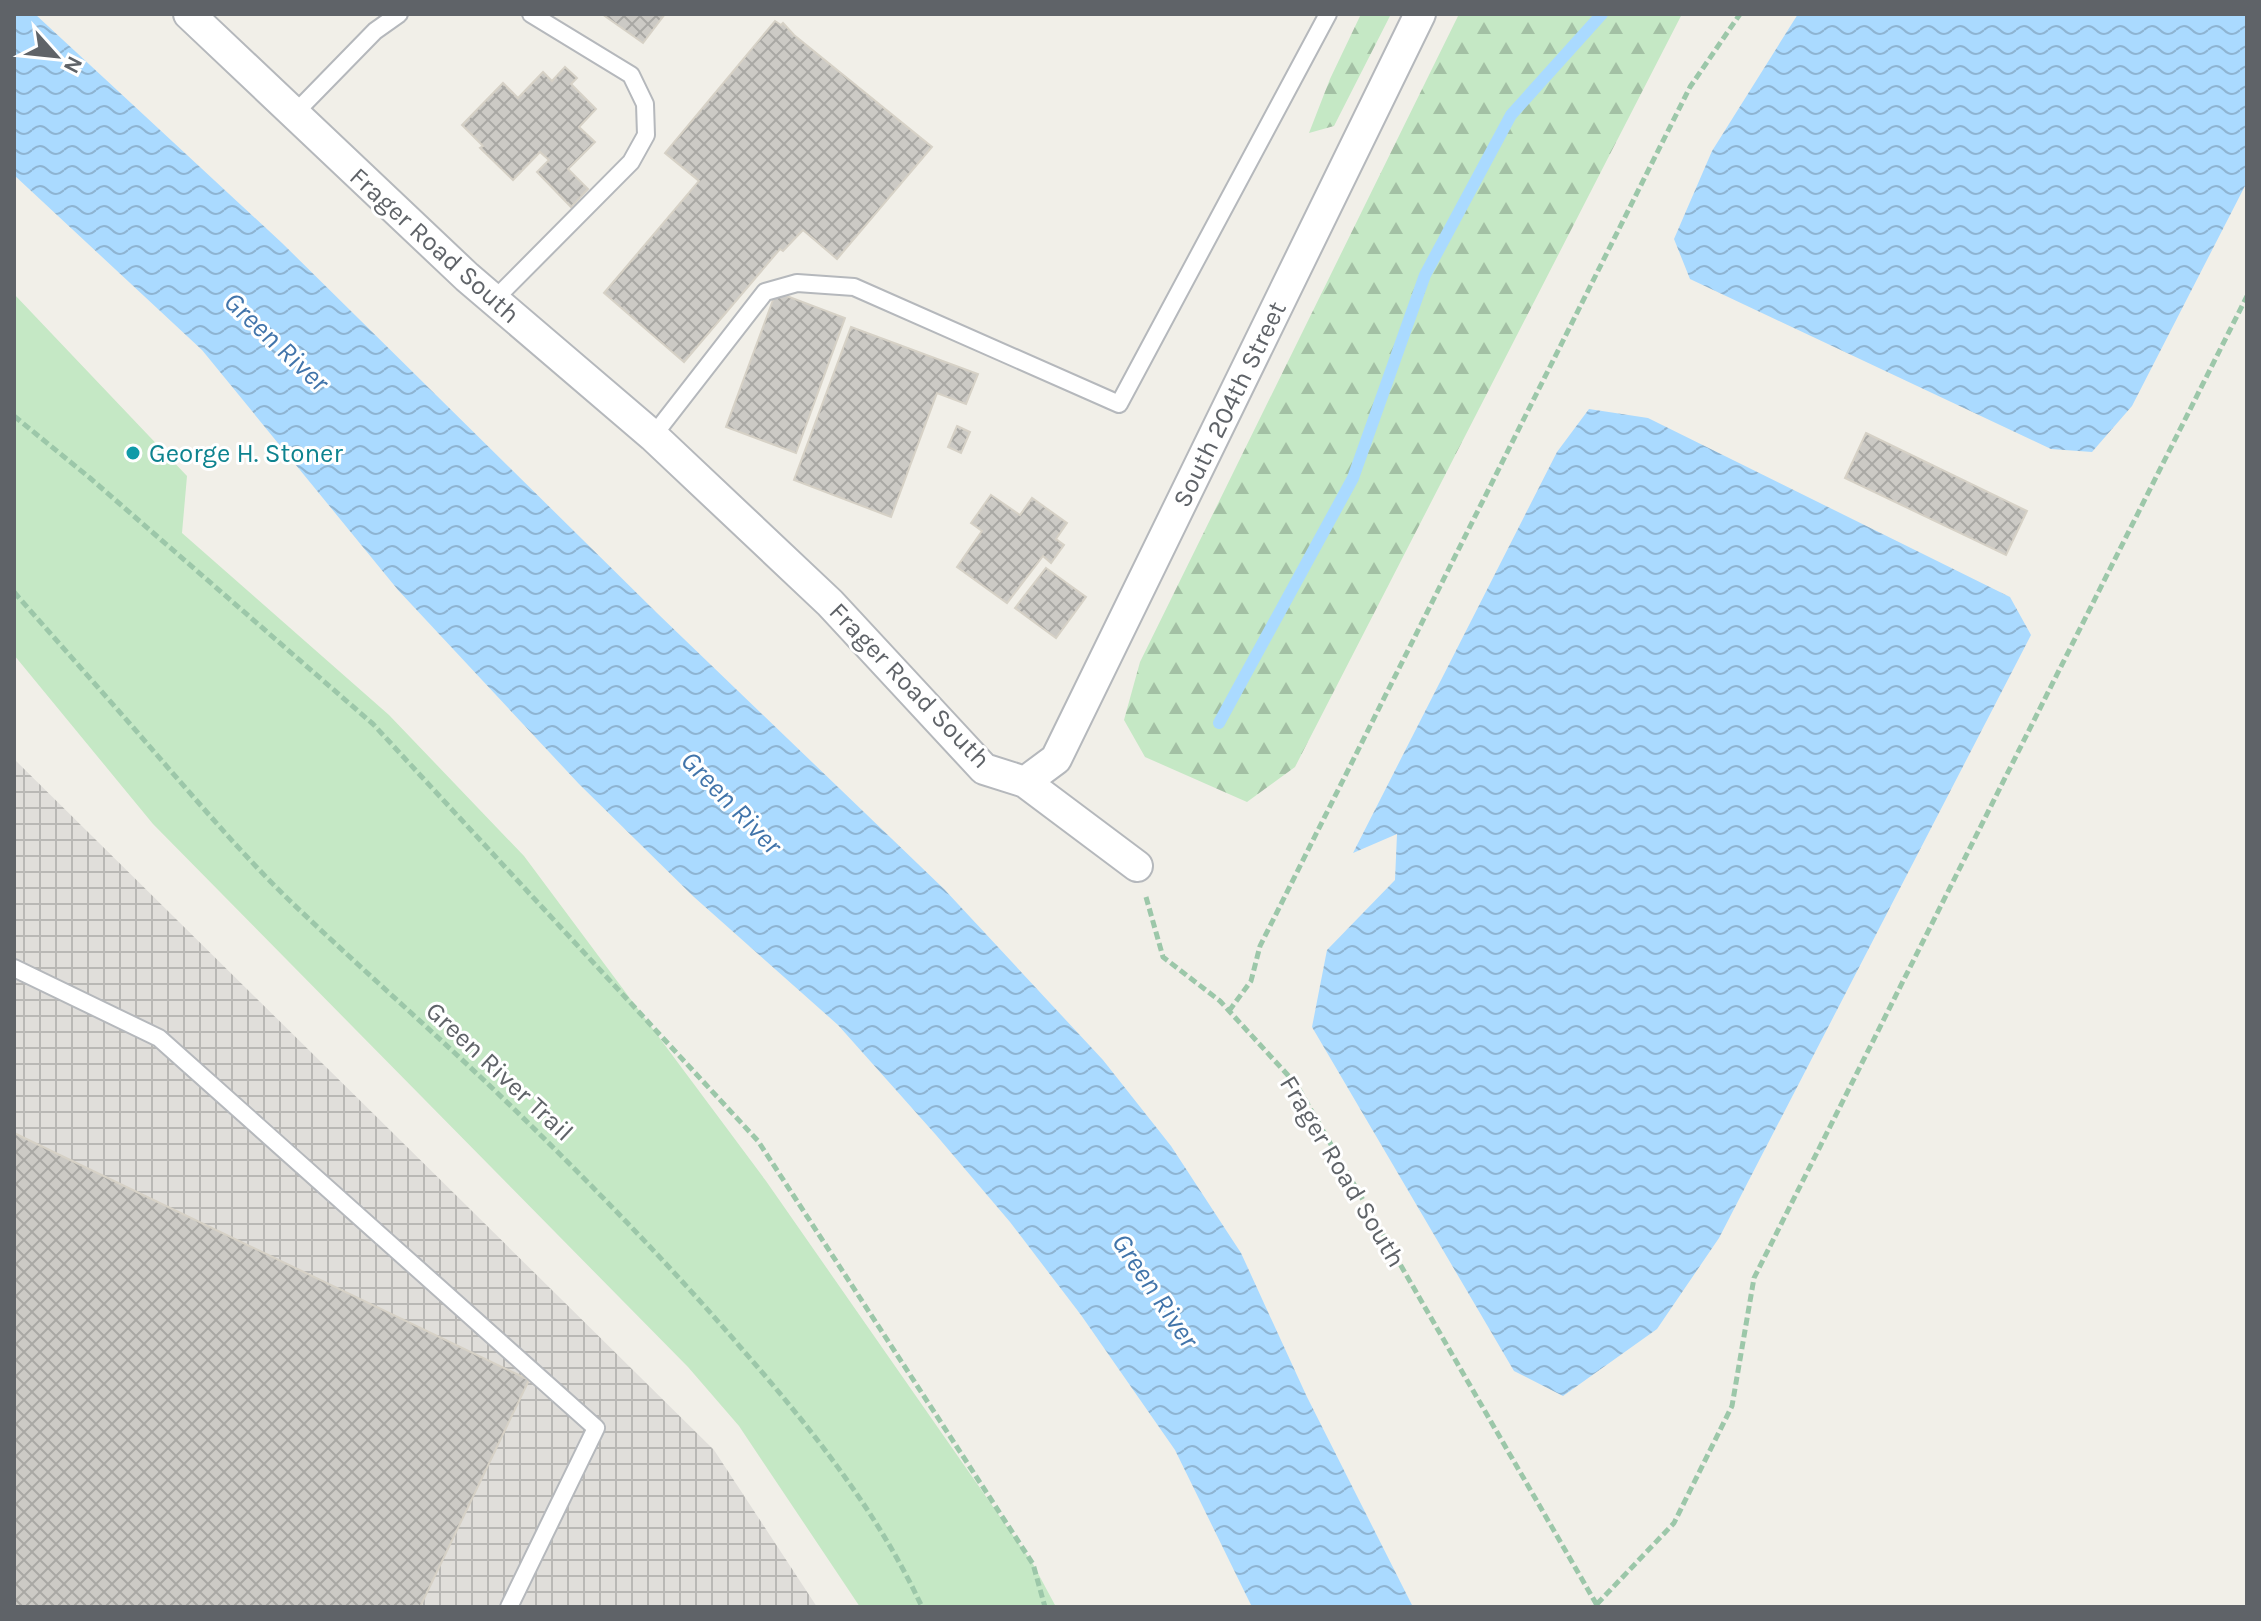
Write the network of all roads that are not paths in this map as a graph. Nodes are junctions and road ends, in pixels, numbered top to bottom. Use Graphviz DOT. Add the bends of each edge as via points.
graph roads {
  1 [pos="189,14"];
  2 [pos="399,14"];
  3 [pos="531,14"];
  4 [pos="1328,14"];
  5 [pos="1420,14"];
  6 [pos="294,114"];
  7 [pos="494,300"];
  8 [pos="653,436"];
  9 [pos="1025,782"];
  10 [pos="1137,866"];
  11 [pos="14,968"];
  12 [pos="509,1607"];
  1 -- 6 [label="street, Frager Road South"];
  2 -- 6 [label="lane" via="375,31"];
  3 -- 7 [label="lane" via="631,75 645,104 646,135 631,162"];
  4 -- 8 [label="lane" via="1119,404 854,287 797,283 765,292"];
  5 -- 9 [label="street, South 204th Street" via="1056,759"];
  6 -- 7 [label="street, Frager Road South"];
  7 -- 8 [label="street, Frager Road South"];
  8 -- 9 [label="street, Frager Road South" via="830,603 984,769"];
  9 -- 10 [label="street, Frager Road South"];
  11 -- 12 [label="lane" via="159,1038 596,1428"];
}
